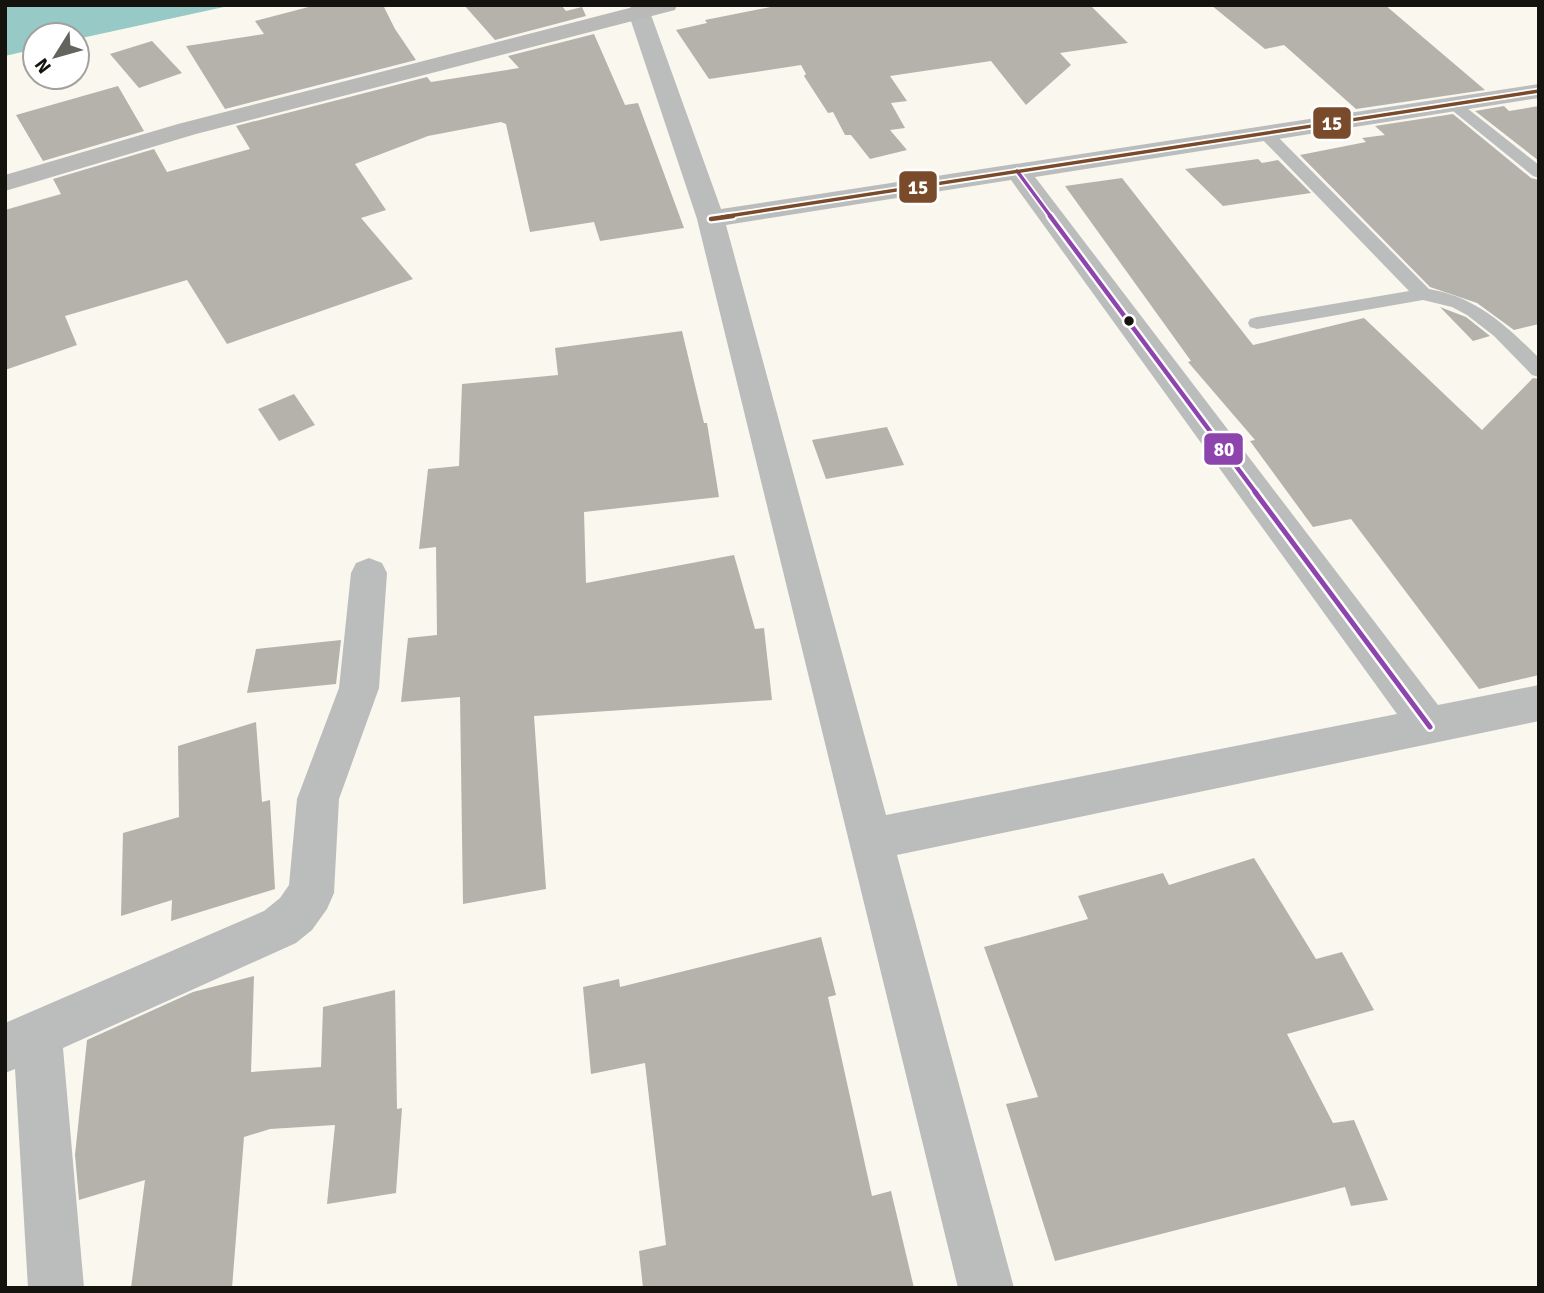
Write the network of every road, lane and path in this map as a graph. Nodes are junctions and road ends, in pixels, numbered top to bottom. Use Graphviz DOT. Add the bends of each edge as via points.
graph roads {
  1 [pos="653,8"];
  2 [pos="1539,91"];
  3 [pos="1453,104"];
  4 [pos="1265,133"];
  5 [pos="1017,171"];
  6 [pos="1539,173"];
  7 [pos="5,183"];
  8 [pos="711,219"];
  9 [pos="1423,294"];
  10 [pos="1257,323"];
  11 [pos="1539,344"];
  12 [pos="1518,349"];
  13 [pos="1539,370"];
  14 [pos="369,573"];
  15 [pos="1534,712"];
  16 [pos="1430,727"];
  17 [pos="872,839"];
  18 [pos="21,1041"];
  19 [pos="56,1288"];
  20 [pos="986,1288"];
  1 -- 7 [label="highway" via="187,129"];
  1 -- 8 [label="street"];
  2 -- 3 [label="street"];
  3 -- 4 [label="street"];
  3 -- 6 [label="lane"];
  4 -- 5 [label="street"];
  4 -- 9 [label="lane"];
  5 -- 8 [label="street"];
  5 -- 16 [label="street"];
  8 -- 17 [label="street"];
  9 -- 10 [label="lane"];
  9 -- 12 [label="lane" via="1465,305"];
  11 -- 12 [label="lane"];
  12 -- 13 [label="lane"];
  14 -- 18 [label="street" via="359,688 318,799 314,880 305,902 280,927"];
  15 -- 16 [label="street"];
  16 -- 17 [label="street"];
  17 -- 20 [label="street"];
  18 -- 19 [label="street"];
}
